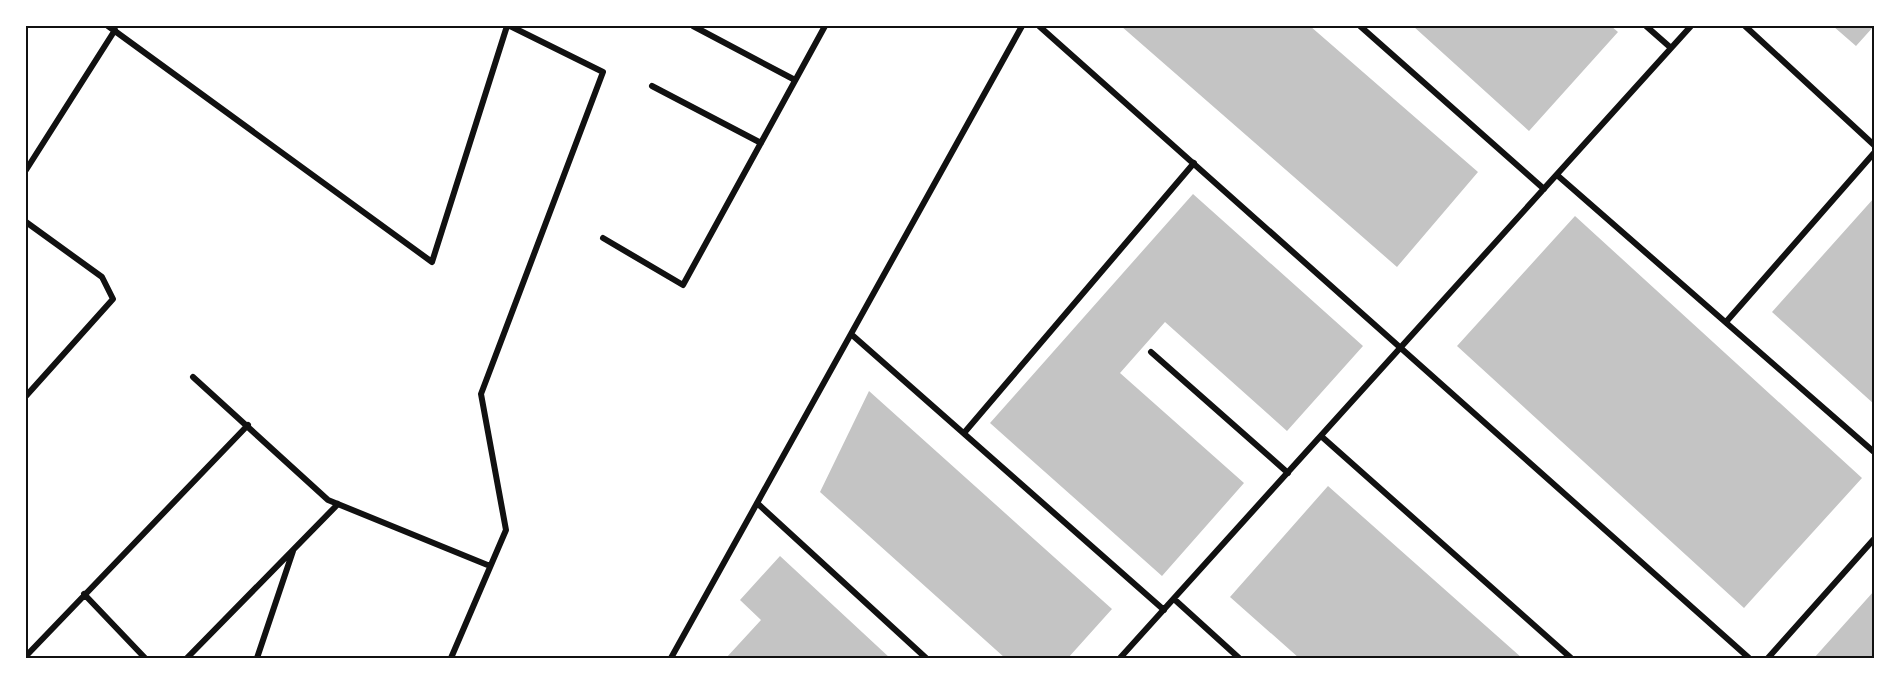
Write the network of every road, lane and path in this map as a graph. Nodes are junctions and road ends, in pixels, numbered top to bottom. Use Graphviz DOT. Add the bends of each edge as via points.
graph roads {
  1 [pos="108,26"];
  2 [pos="509,26"];
  3 [pos="693,26"];
  4 [pos="825,26"];
  5 [pos="1022,26"];
  6 [pos="1040,26"];
  7 [pos="1360,26"];
  8 [pos="1646,26"];
  9 [pos="1691,26"];
  10 [pos="1745,26"];
  11 [pos="115,30"];
  12 [pos="1671,48"];
  13 [pos="795,80"];
  14 [pos="652,86"];
  15 [pos="761,143"];
  16 [pos="1875,145"];
  17 [pos="1875,153"];
  18 [pos="1194,163"];
  19 [pos="26,170"];
  20 [pos="1557,175"];
  21 [pos="1544,189"];
  22 [pos="26,222"];
  23 [pos="603,238"];
  24 [pos="1726,322"];
  25 [pos="851,334"];
  26 [pos="1402,347"];
  27 [pos="1151,352"];
  28 [pos="193,377"];
  29 [pos="26,396"];
  30 [pos="248,425"];
  31 [pos="963,433"];
  32 [pos="1321,436"];
  33 [pos="1875,452"];
  34 [pos="1288,473"];
  35 [pos="757,503"];
  36 [pos="338,504"];
  37 [pos="1875,539"];
  38 [pos="294,549"];
  39 [pos="490,566"];
  40 [pos="84,594"];
  41 [pos="1174,599"];
  42 [pos="1164,610"];
  43 [pos="26,656"];
  44 [pos="145,658"];
  45 [pos="186,658"];
  46 [pos="256,658"];
  47 [pos="451,658"];
  48 [pos="671,658"];
  49 [pos="927,658"];
  50 [pos="1120,658"];
  51 [pos="1239,658"];
  52 [pos="1571,658"];
  53 [pos="1749,658"];
  54 [pos="1768,658"];
  1 -- 11 [label="street"];
  2 -- 11 [label="street" via="432,262"];
  2 -- 39 [label="street" via="603,72 481,394 506,530"];
  3 -- 13 [label="street"];
  4 -- 13 [label="street"];
  5 -- 25 [label="street"];
  6 -- 18 [label="street"];
  7 -- 21 [label="street"];
  8 -- 12 [label="street"];
  9 -- 12 [label="street"];
  10 -- 16 [label="street"];
  11 -- 19 [label="street"];
  12 -- 20 [label="street"];
  13 -- 15 [label="street"];
  14 -- 15 [label="street"];
  15 -- 23 [label="street" via="683,285"];
  17 -- 24 [label="street"];
  18 -- 26 [label="street"];
  18 -- 31 [label="street"];
  20 -- 21 [label="street"];
  20 -- 24 [label="street"];
  21 -- 26 [label="street"];
  22 -- 29 [label="street" via="102,277 113,299"];
  24 -- 33 [label="street"];
  25 -- 31 [label="street"];
  25 -- 35 [label="street"];
  26 -- 32 [label="street"];
  26 -- 53 [label="street"];
  27 -- 34 [label="street"];
  28 -- 30 [label="street"];
  30 -- 36 [label="street" via="328,500"];
  30 -- 40 [label="street"];
  31 -- 42 [label="street"];
  32 -- 34 [label="street"];
  32 -- 52 [label="street"];
  34 -- 41 [label="street"];
  35 -- 48 [label="street"];
  35 -- 49 [label="street"];
  36 -- 38 [label="street"];
  36 -- 39 [label="street"];
  37 -- 54 [label="street"];
  38 -- 45 [label="street"];
  38 -- 46 [label="street"];
  39 -- 47 [label="street"];
  40 -- 43 [label="street"];
  40 -- 44 [label="street"];
  41 -- 42 [label="street"];
  41 -- 51 [label="street"];
  42 -- 50 [label="street"];
}
